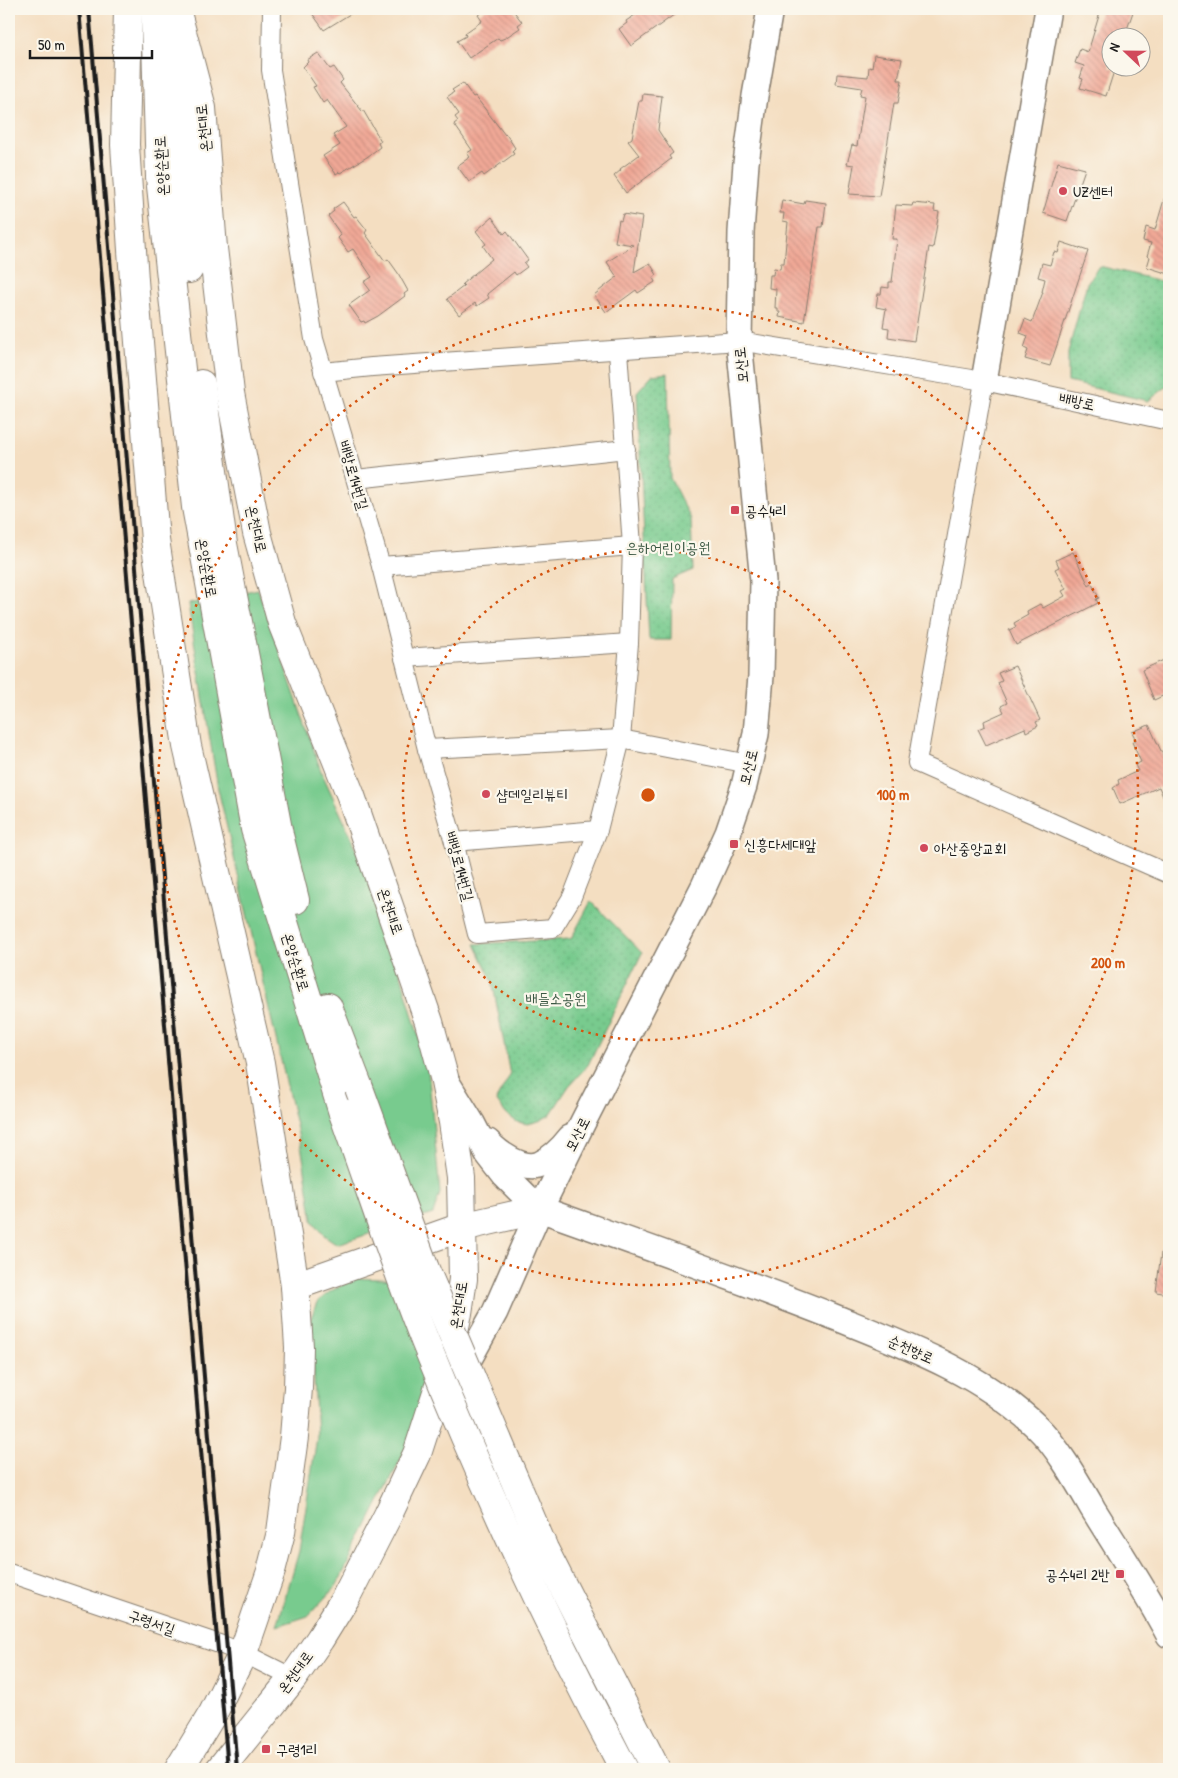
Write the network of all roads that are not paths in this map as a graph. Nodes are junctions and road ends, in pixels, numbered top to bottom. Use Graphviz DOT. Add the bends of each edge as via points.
graph roads {
  1 [pos="128,9"];
  2 [pos="155,9"];
  3 [pos="174,9"];
  4 [pos="272,9"];
  5 [pos="770,9"];
  6 [pos="1048,9"];
  7 [pos="739,341"];
  8 [pos="618,351"];
  9 [pos="324,372"];
  10 [pos="984,380"];
  11 [pos="1169,421"];
  12 [pos="626,449"];
  13 [pos="356,479"];
  14 [pos="632,546"];
  15 [pos="380,566"];
  16 [pos="629,643"];
  17 [pos="404,658"];
  18 [pos="621,739"];
  19 [pos="427,749"];
  20 [pos="749,764"];
  21 [pos="598,830"];
  22 [pos="454,842"];
  23 [pos="1169,874"];
  24 [pos="444,1077"];
  25 [pos="583,1122"];
  26 [pos="472,1124"];
  27 [pos="540,1209"];
  28 [pos="462,1227"];
  29 [pos="295,1286"];
  30 [pos="417,1454"];
  31 [pos="9,1573"];
  32 [pos="1169,1635"];
  33 [pos="243,1653"];
  34 [pos="292,1678"];
  35 [pos="182,1765"];
  36 [pos="220,1769"];
  37 [pos="624,1769"];
  38 [pos="656,1769"];
  1 -- 29 [label="main road" via="125,146 155,540 187,746 260,1063"];
  2 -- 37 [label="main road, 온양순환로, bridge" via="160,177 196,507 255,829 343,1113 424,1339 473,1457 543,1608"];
  3 -- 24 [label="main road, 온천대로" via="202,108 213,248 230,393 257,533 282,623 351,796 429,1022"];
  3 -- 38 [label="main road, 온양순환로, bridge" via="182,202 197,352 223,544 279,835 308,956 425,1268 540,1540"];
  4 -- 9 [label="street, 배방로14번길" via="271,70 314,339"];
  5 -- 7 [label="street, 모산로" via="746,163"];
  6 -- 10 [label="street"];
  7 -- 8 [label="street, 배방로"];
  7 -- 10 [label="street, 배방로"];
  7 -- 20 [label="street, 모산로" via="763,581 761,676 756,734"];
  8 -- 9 [label="street, 배방로"];
  8 -- 12 [label="street"];
  9 -- 13 [label="street, 배방로14번길"];
  10 -- 11 [label="street, 배방로"];
  10 -- 23 [label="street" via="917,763"];
  12 -- 13 [label="street"];
  12 -- 14 [label="street"];
  13 -- 15 [label="street, 배방로14번길"];
  14 -- 15 [label="street"];
  14 -- 16 [label="street"];
  15 -- 17 [label="street, 배방로14번길"];
  16 -- 17 [label="street"];
  16 -- 18 [label="street"];
  17 -- 19 [label="street, 배방로14번길"];
  18 -- 19 [label="street"];
  18 -- 20 [label="street"];
  18 -- 21 [label="street"];
  19 -- 22 [label="street, 배방로14번길"];
  20 -- 25 [label="street, 모산로" via="728,833 704,886"];
  21 -- 22 [label="street"];
  21 -- 22 [label="street, 배방로14번길" via="572,897 553,928 477,934"];
  24 -- 26 [label="street"];
  24 -- 28 [label="main road, 온천대로" via="461,1178"];
  25 -- 26 [label="street" via="562,1147 539,1164 523,1165 490,1144"];
  25 -- 27 [label="street, 모산로"];
  26 -- 27 [label="street" via="488,1154 505,1176"];
  27 -- 28 [label="main road"];
  27 -- 30 [label="street, 모산로" via="495,1312"];
  27 -- 32 [label="street, 순천향로" via="800,1303 880,1335 984,1384 1040,1428 1066,1463"];
  28 -- 29 [label="main road"];
  28 -- 30 [label="main road, 온천대로" via="463,1279 458,1313 448,1358"];
  29 -- 33 [label="main road" via="298,1388 281,1532"];
  30 -- 34 [label="main road, 온천대로" via="346,1597"];
  31 -- 33 [label="street, 구령서길"];
  33 -- 34 [label="street, 구령서길"];
  33 -- 35 [label="main road"];
  34 -- 36 [label="main road, 온천대로"];
}
